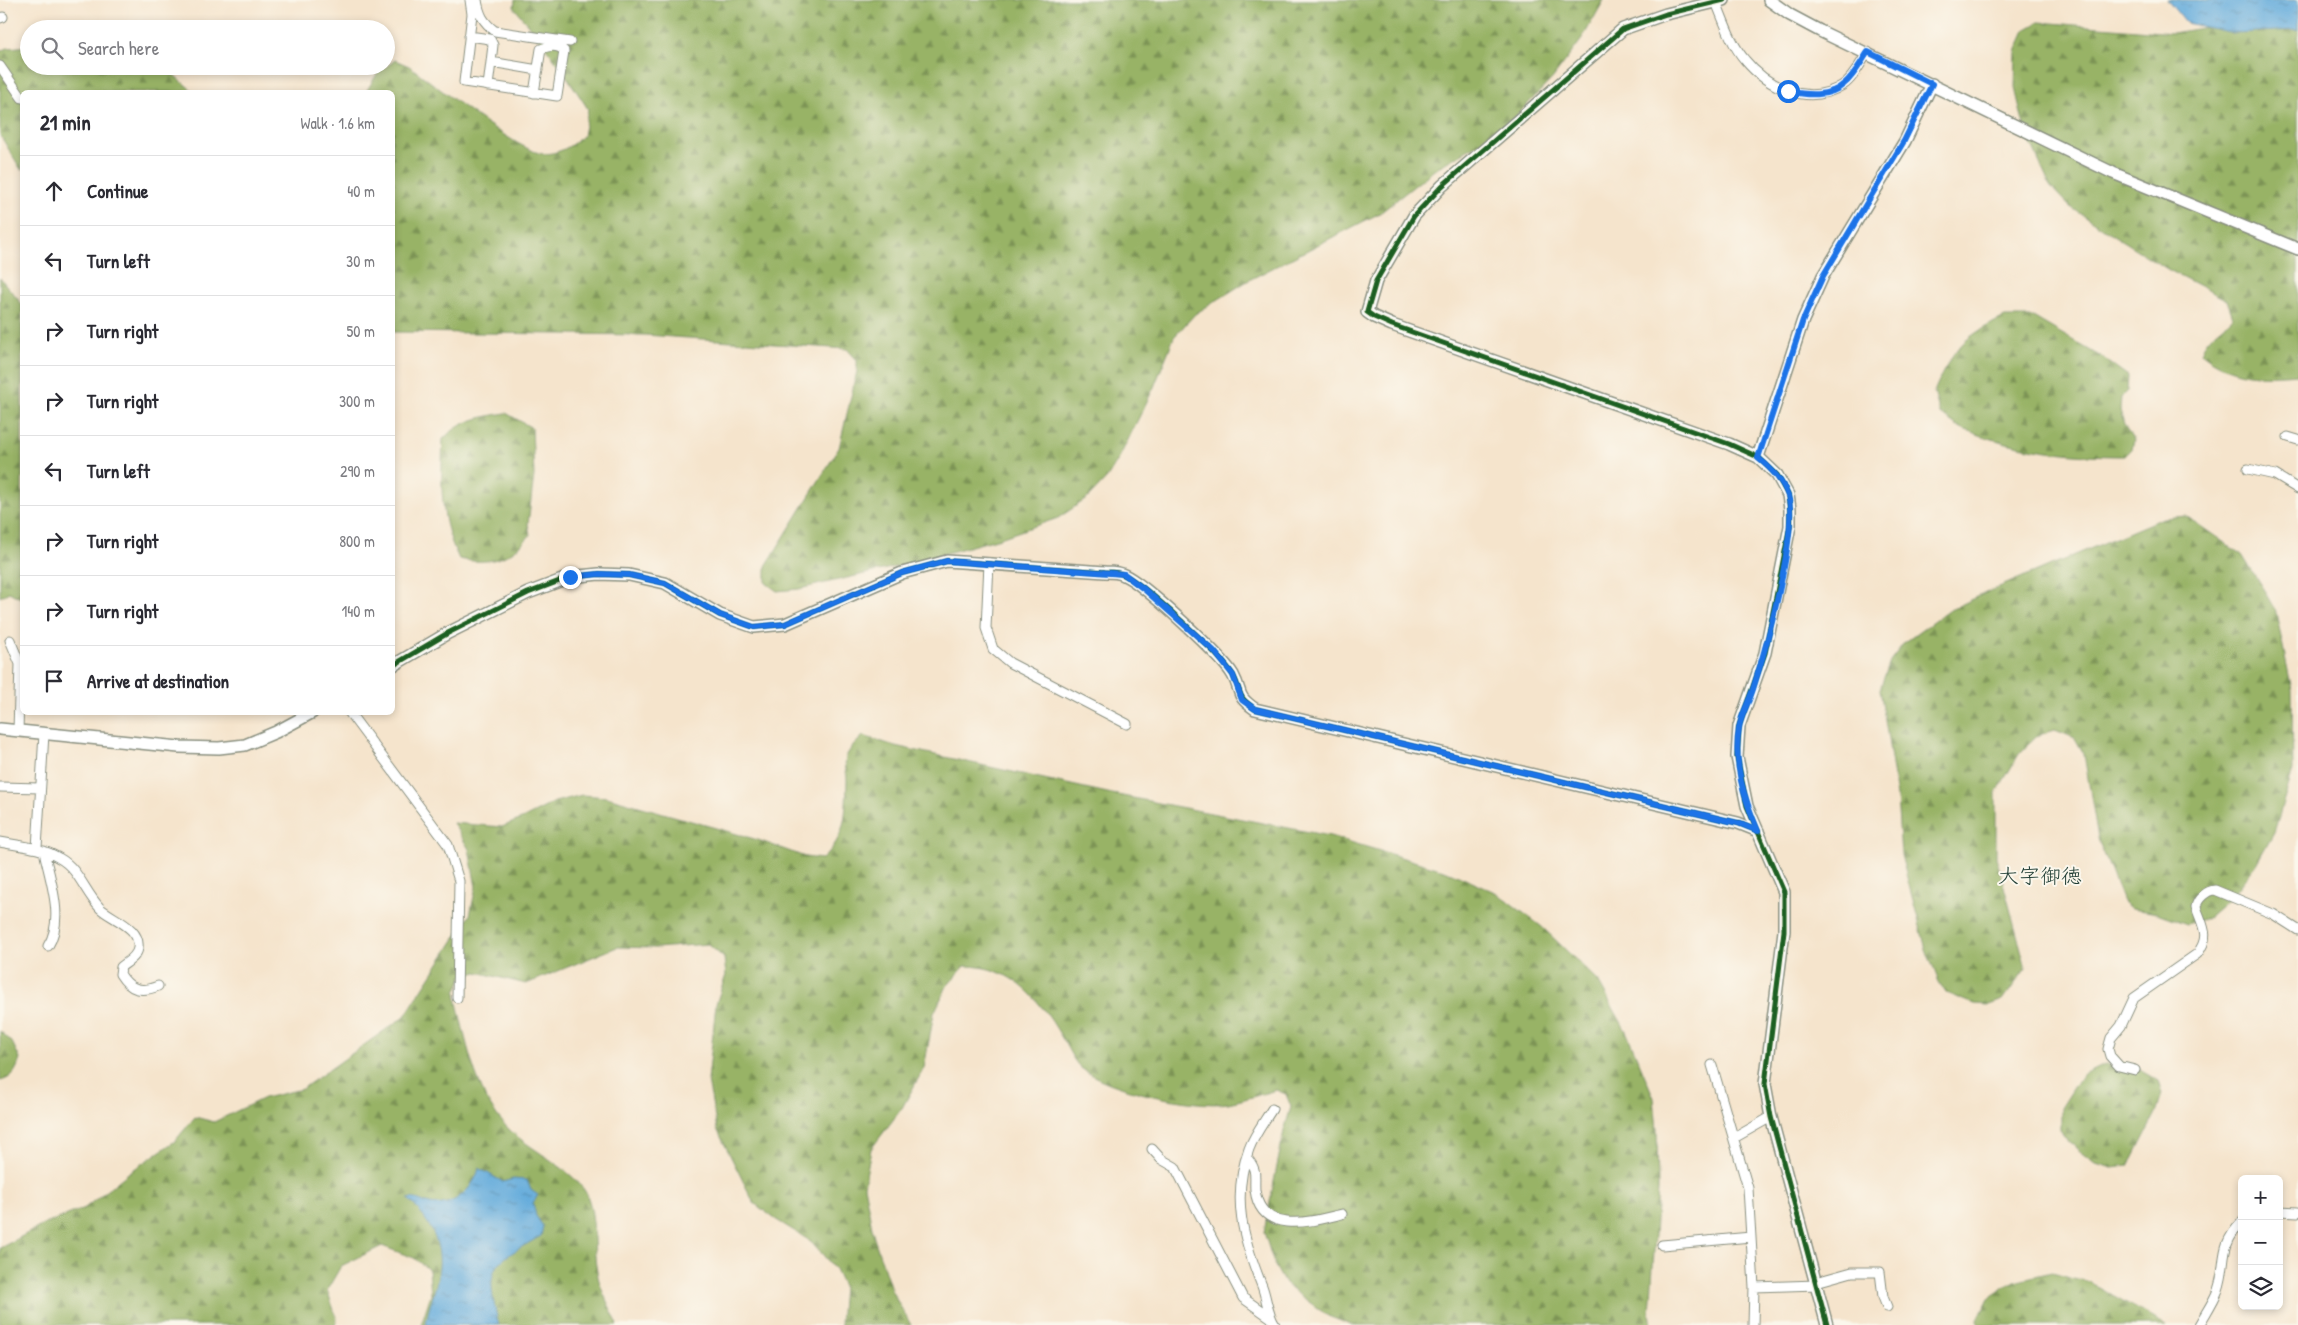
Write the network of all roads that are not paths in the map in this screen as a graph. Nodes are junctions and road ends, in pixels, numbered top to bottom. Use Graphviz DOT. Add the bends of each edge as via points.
graph roads {
  1 [pos="470,0"];
  2 [pos="476,0"];
  3 [pos="1770,0"];
  4 [pos="1720,1"];
  5 [pos="469,36"];
  6 [pos="570,42"];
  7 [pos="1868,52"];
  8 [pos="491,62"];
  9 [pos="0,66"];
  10 [pos="538,70"];
  11 [pos="1932,84"];
  12 [pos="488,86"];
  13 [pos="534,93"];
  14 [pos="20,95"];
  15 [pos="2298,249"];
  16 [pos="2288,436"];
  17 [pos="2298,440"];
  18 [pos="1758,458"];
  19 [pos="2248,469"];
  20 [pos="2298,489"];
  21 [pos="989,563"];
  22 [pos="10,640"];
  23 [pos="395,664"];
  24 [pos="307,715"];
  25 [pos="352,715"];
  26 [pos="1127,724"];
  27 [pos="0,729"];
  28 [pos="18,731"];
  29 [pos="44,734"];
  30 [pos="0,786"];
  31 [pos="40,788"];
  32 [pos="1758,831"];
  33 [pos="0,842"];
  34 [pos="41,850"];
  35 [pos="2298,930"];
  36 [pos="48,946"];
  37 [pos="158,986"];
  38 [pos="457,998"];
  39 [pos="1712,1065"];
  40 [pos="2135,1070"];
  41 [pos="1272,1109"];
  42 [pos="1770,1117"];
  43 [pos="1734,1138"];
  44 [pos="1152,1149"];
  45 [pos="1246,1158"];
  46 [pos="2283,1212"];
  47 [pos="2298,1212"];
  48 [pos="1342,1214"];
  49 [pos="2238,1226"];
  50 [pos="1751,1237"];
  51 [pos="1662,1245"];
  52 [pos="1816,1284"];
  53 [pos="1754,1286"];
  54 [pos="1887,1307"];
  55 [pos="1272,1321"];
  56 [pos="1753,1325"];
  57 [pos="1827,1325"];
  58 [pos="2199,1325"];
  1 -- 5 [label="street"];
  2 -- 6 [label="street" via="480,15 495,31"];
  3 -- 7 [label="street" via="1820,31"];
  4 -- 7 [label="street" via="1726,26 1744,59 1770,83 1788,91 1805,95 1824,94 1844,85"];
  4 -- 18 [label="street" via="1623,28 1442,186 1414,216 1376,281 1367,312 1392,325 1729,444"];
  5 -- 8 [label="street" via="490,39 493,44"];
  5 -- 12 [label="street" via="464,82"];
  7 -- 11 [label="street"];
  8 -- 10 [label="street"];
  8 -- 12 [label="street"];
  9 -- 14 [label="street"];
  10 -- 13 [label="street"];
  10 -- 13 [label="street" via="541,48 548,46 564,51 557,96"];
  11 -- 15 [label="street" via="2114,172"];
  11 -- 18 [label="street" via="1904,141 1823,276 1803,320"];
  12 -- 13 [label="street"];
  16 -- 17 [label="street"];
  18 -- 32 [label="street" via="1777,475 1788,496 1790,526 1765,653 1739,726 1737,757 1741,783"];
  19 -- 20 [label="street" via="2275,475"];
  21 -- 23 [label="street" via="947,561 902,573 785,624 754,627 720,615 665,583 623,574 570,577 528,593 448,633"];
  21 -- 26 [label="street" via="986,628 993,649 1010,663"];
  21 -- 32 [label="street" via="1124,574 1214,651 1233,675 1242,700 1255,709 1738,823"];
  22 -- 28 [label="street" via="20,664"];
  24 -- 29 [label="street" via="245,745 218,748"];
  25 -- 38 [label="street" via="448,845 459,881"];
  27 -- 28 [label="street"];
  28 -- 29 [label="street"];
  29 -- 31 [label="street"];
  30 -- 31 [label="street"];
  31 -- 34 [label="street"];
  32 -- 42 [label="street" via="1784,892 1785,912 1765,1084"];
  33 -- 34 [label="street"];
  34 -- 36 [label="street" via="55,907 56,928"];
  34 -- 37 [label="street" via="74,868 101,909 124,924 136,937 138,948 121,968 124,981 146,991"];
  35 -- 40 [label="street" via="2273,914 2215,890 2207,892 2196,908 2206,934 2202,948 2134,998 2109,1043 2108,1049 2114,1061 2125,1069"];
  39 -- 43 [label="street"];
  41 -- 45 [label="street"];
  42 -- 43 [label="street"];
  42 -- 52 [label="street"];
  43 -- 50 [label="street" via="1748,1188"];
  44 -- 55 [label="street" via="1161,1159 1175,1166 1243,1298"];
  45 -- 48 [label="street" via="1254,1167 1259,1205 1272,1218 1295,1223"];
  45 -- 55 [label="street" via="1240,1216 1251,1261"];
  46 -- 47 [label="street"];
  49 -- 58 [label="street" via="2224,1250 2218,1291"];
  50 -- 51 [label="street"];
  50 -- 53 [label="street"];
  52 -- 53 [label="street"];
  52 -- 54 [label="street" via="1852,1272 1880,1272"];
  52 -- 57 [label="street"];
  53 -- 56 [label="street"];
}
